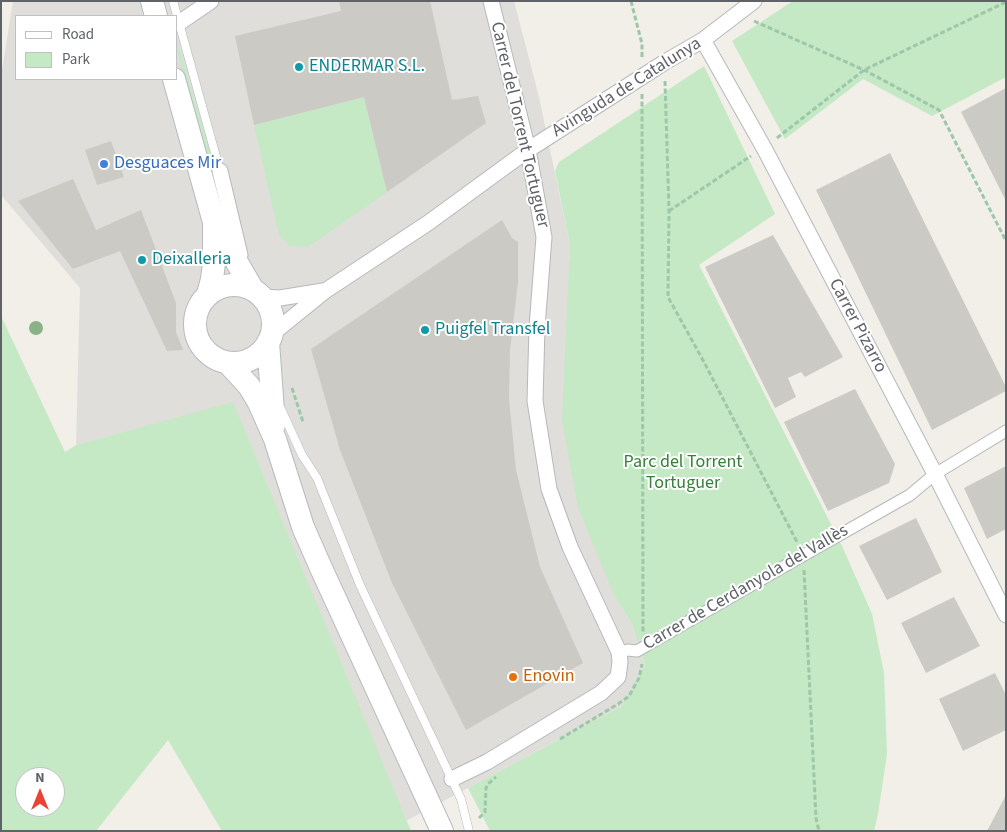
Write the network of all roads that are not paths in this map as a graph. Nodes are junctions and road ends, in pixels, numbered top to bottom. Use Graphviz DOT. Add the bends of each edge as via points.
graph roads {
  1 [pos="152,1"];
  2 [pos="173,1"];
  3 [pos="211,1"];
  4 [pos="491,1"];
  5 [pos="754,1"];
  6 [pos="156,15"];
  7 [pos="177,15"];
  8 [pos="178,19"];
  9 [pos="179,23"];
  10 [pos="703,40"];
  11 [pos="174,80"];
  12 [pos="528,150"];
  13 [pos="220,171"];
  14 [pos="214,222"];
  15 [pos="254,289"];
  16 [pos="325,291"];
  17 [pos="208,295"];
  18 [pos="270,338"];
  19 [pos="228,363"];
  20 [pos="272,389"];
  21 [pos="1006,431"];
  22 [pos="275,439"];
  23 [pos="935,474"];
  24 [pos="1006,615"];
  25 [pos="619,652"];
  26 [pos="452,779"];
  27 [pos="442,831"];
  28 [pos="469,831"];
  1 -- 6 [label="main road"];
  2 -- 7 [label="lane"];
  3 -- 9 [label="street"];
  4 -- 12 [label="street, Carrer del Torrent Tortuguer"];
  5 -- 10 [label="street, Avinguda de Catalunya"];
  8 -- 9 [label="lane"];
  9 -- 13 [label="lane"];
  10 -- 12 [label="street, Avinguda de Catalunya"];
  10 -- 23 [label="street, Carrer Pizarro" via="764,148"];
  11 -- 14 [label="main road"];
  12 -- 16 [label="street, Avinguda de Catalunya" via="428,223"];
  12 -- 25 [label="street, Carrer del Torrent Tortuguer" via="544,237 535,401 549,489 570,547"];
  13 -- 15 [label="street" via="236,240"];
  14 -- 15 [label="main road"];
  14 -- 17 [label="main road" via="214,263"];
  15 -- 16 [label="street, Avinguda de Catalunya" via="280,298"];
  15 -- 17 [label="main road" via="224,287"];
  15 -- 18 [label="main road" via="272,314"];
  16 -- 18 [label="street, Avinguda de Catalunya"];
  17 -- 19 [label="main road" via="196,314 195,334 203,349"];
  18 -- 19 [label="main road" via="250,360"];
  18 -- 20 [label="main road"];
  19 -- 22 [label="main road" via="249,386"];
  20 -- 22 [label="main road"];
  20 -- 26 [label="lane" via="302,455 317,478 360,585"];
  21 -- 23 [label="street, Carrer de Cerdanyola del Vallès"];
  22 -- 27 [label="main road" via="297,510 321,568"];
  23 -- 24 [label="street, Carrer Pizarro"];
  23 -- 25 [label="street, Carrer de Cerdanyola del Vallès" via="910,495 643,648"];
  25 -- 26 [label="street, Carrer de Cerdanyola del Vallès" via="618,678 601,693 487,762"];
  26 -- 28 [label="lane" via="462,799"];
}
